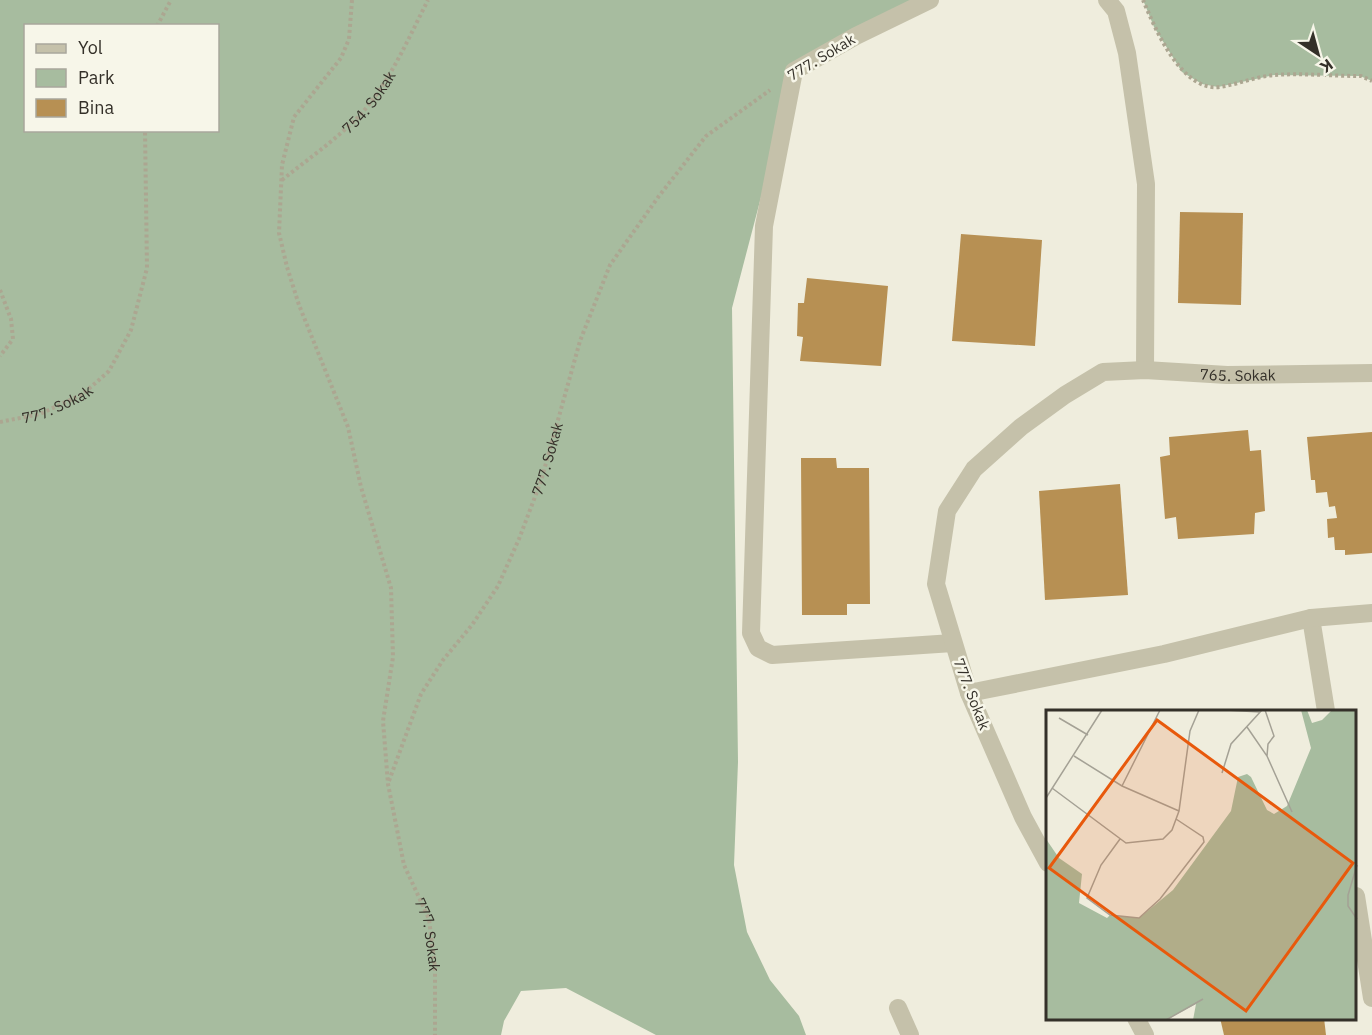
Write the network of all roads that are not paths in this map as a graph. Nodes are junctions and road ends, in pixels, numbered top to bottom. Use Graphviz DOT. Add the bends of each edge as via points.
graph roads {
  1 [pos="1107,0"];
  2 [pos="928,2"];
  3 [pos="1145,370"];
  4 [pos="1103,372"];
  5 [pos="1372,373"];
  6 [pos="1372,614"];
  7 [pos="1311,618"];
  8 [pos="953,643"];
  9 [pos="969,693"];
  10 [pos="1326,710"];
  11 [pos="1046,859"];
  12 [pos="1357,902"];
  13 [pos="1372,998"];
  14 [pos="898,1008"];
  15 [pos="1137,1020"];
  16 [pos="910,1035"];
  17 [pos="1145,1035"];
  1 -- 3 [label="street" via="1116,11 1126,54 1146,184"];
  2 -- 8 [label="street, 777. Sokak" via="794,71 764,226 751,633 758,648 772,655"];
  3 -- 4 [label="street, 765. Sokak"];
  3 -- 5 [label="street, 765. Sokak" via="1227,375"];
  4 -- 8 [label="street, 777. Sokak" via="1022,427 974,469 947,511 936,584"];
  6 -- 7 [label="street"];
  7 -- 9 [label="street" via="1164,654"];
  7 -- 10 [label="street"];
  8 -- 9 [label="street, 777. Sokak"];
  9 -- 11 [label="street, 777. Sokak" via="1023,817"];
  12 -- 13 [label="street"];
  14 -- 16 [label="street"];
  15 -- 17 [label="street"];
}
